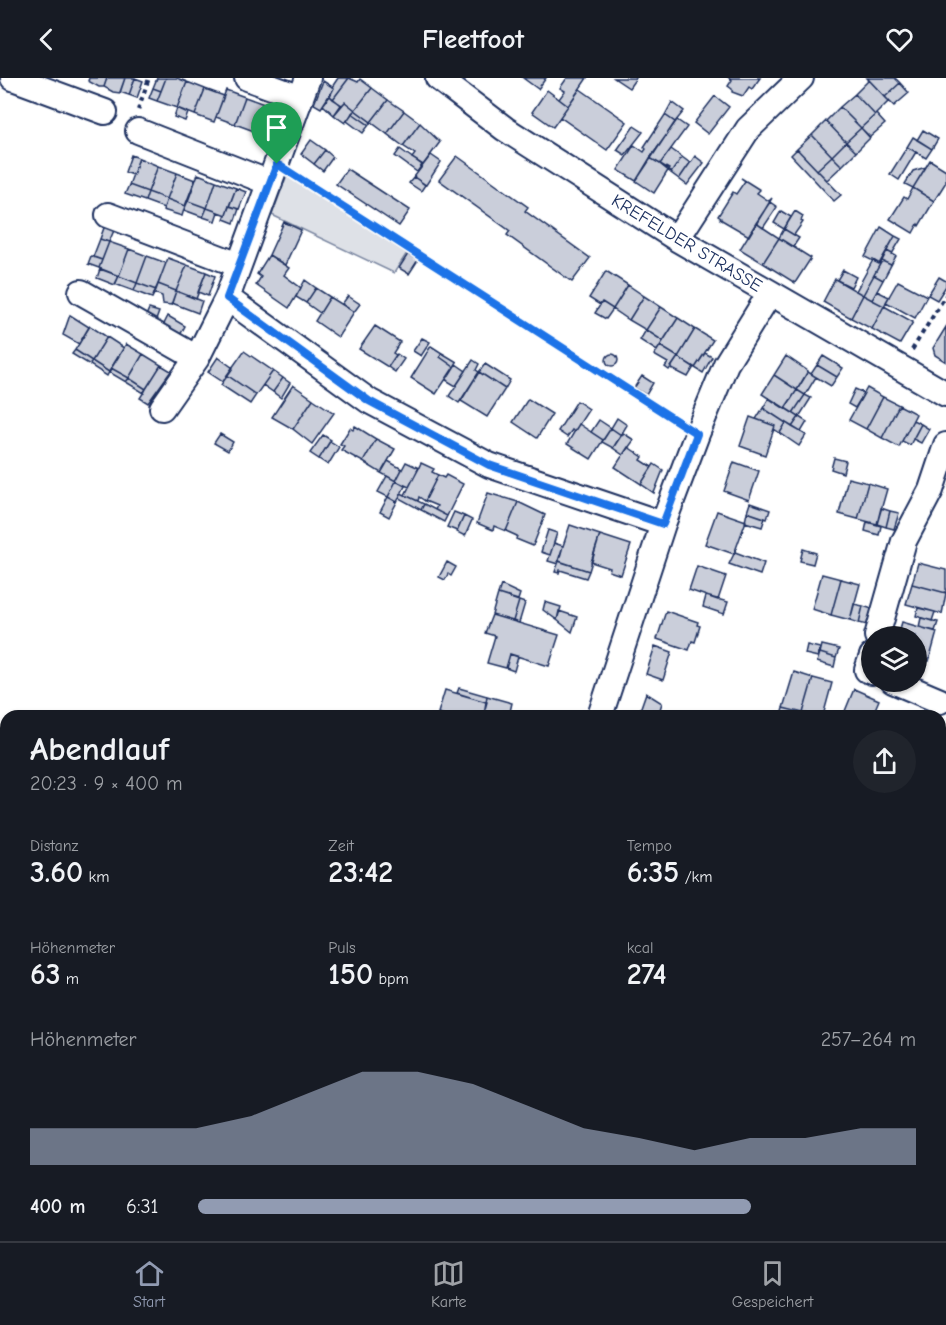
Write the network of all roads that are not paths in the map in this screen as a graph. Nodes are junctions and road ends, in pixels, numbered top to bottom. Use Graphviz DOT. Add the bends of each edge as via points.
graph roads {
  1 [pos="13,78"];
  2 [pos="247,78"];
  3 [pos="438,78"];
  4 [pos="801,78"];
  5 [pos="305,88"];
  6 [pos="105,112"];
  7 [pos="137,124"];
  8 [pos="274,173"];
  9 [pos="108,215"];
  10 [pos="677,239"];
  11 [pos="239,265"];
  12 [pos="81,291"];
  13 [pos="770,293"];
  14 [pos="227,298"];
  15 [pos="197,358"];
  16 [pos="946,394"];
  17 [pos="162,408"];
  18 [pos="946,445"];
  19 [pos="663,524"];
  20 [pos="880,626"];
  21 [pos="919,692"];
  22 [pos="940,701"];
  23 [pos="602,710"];
  1 -- 6 [label="street"];
  2 -- 5 [label="street"];
  3 -- 10 [label="street, KREFELDER STRASSE" via="505,129"];
  4 -- 10 [label="street" via="748,129"];
  5 -- 8 [label="street"];
  7 -- 8 [label="street"];
  8 -- 11 [label="street"];
  9 -- 11 [label="street"];
  10 -- 13 [label="street, KREFELDER STRASSE"];
  11 -- 14 [label="street"];
  12 -- 15 [label="street"];
  13 -- 16 [label="street, KREFELDER STRASSE"];
  13 -- 19 [label="street" via="726,364"];
  14 -- 15 [label="street"];
  14 -- 19 [label="street" via="369,401 489,465"];
  15 -- 17 [label="street"];
  18 -- 20 [label="street" via="932,490 904,541"];
  19 -- 23 [label="street"];
  21 -- 22 [label="street"];
}
